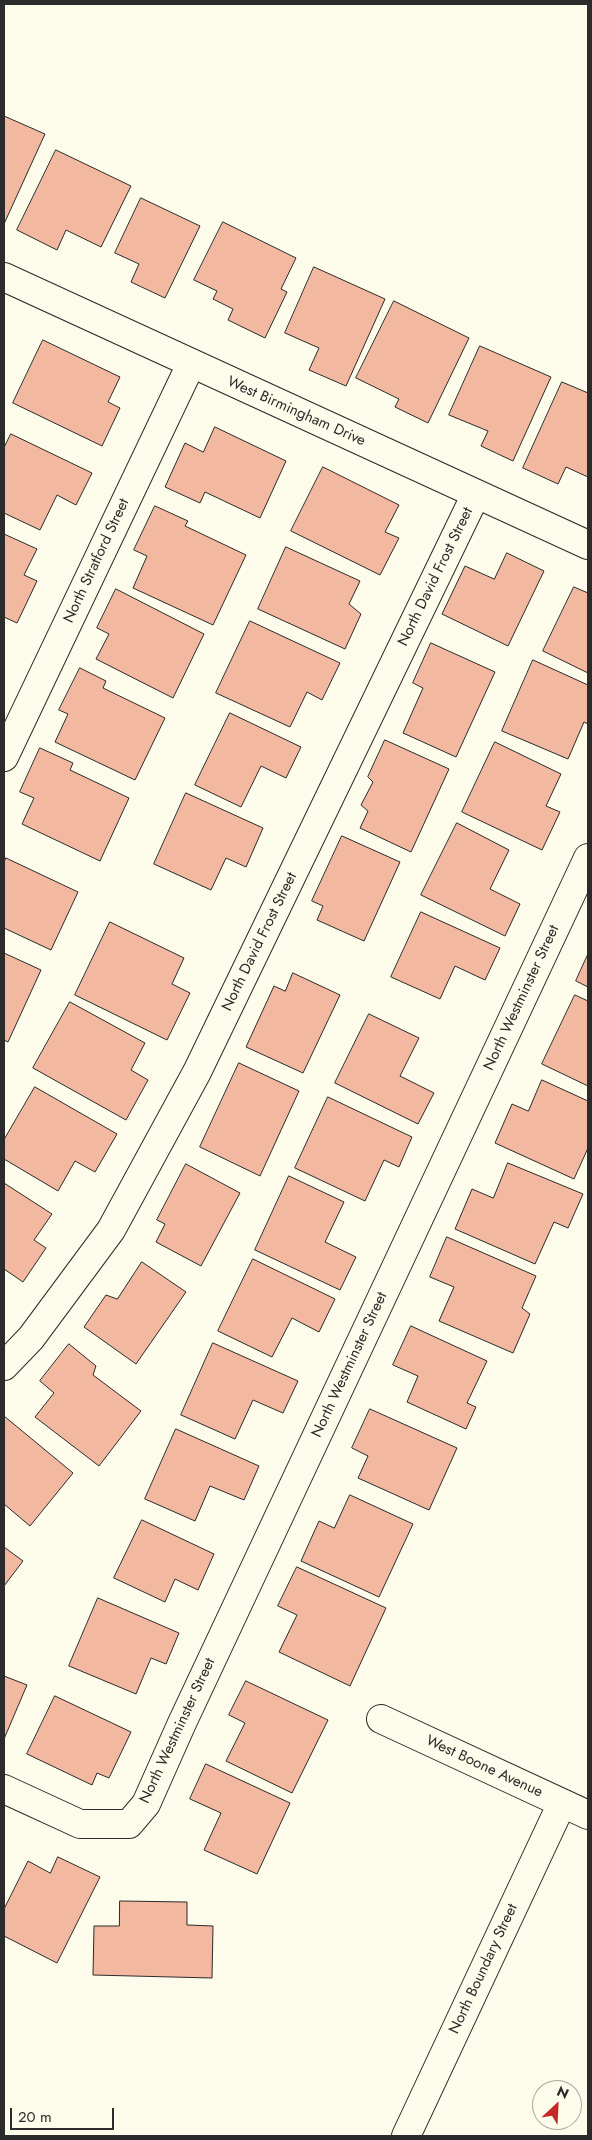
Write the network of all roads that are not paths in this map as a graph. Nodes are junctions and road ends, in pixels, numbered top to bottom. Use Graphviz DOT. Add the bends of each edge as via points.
graph roads {
  1 [pos="4,277"];
  2 [pos="191,364"];
  3 [pos="476,494"];
  4 [pos="588,546"];
  5 [pos="4,757"];
  6 [pos="588,858"];
  7 [pos="4,1366"];
  8 [pos="380,1719"];
  9 [pos="4,1789"];
  10 [pos="562,1803"];
  11 [pos="588,1815"];
  12 [pos="406,2136"];
  1 -- 2 [label="street, West Birmingham Drive"];
  2 -- 3 [label="street, West Birmingham Drive"];
  2 -- 5 [label="street, North Stratford Street"];
  3 -- 4 [label="street, West Birmingham Drive"];
  3 -- 7 [label="street, North David Frost Street" via="197,1072 111,1230 31,1338"];
  6 -- 9 [label="street, North Westminster Street" via="146,1804 129,1824 80,1824"];
  8 -- 10 [label="street, West Boone Avenue"];
  10 -- 11 [label="street, West Boone Avenue"];
  10 -- 12 [label="street, North Boundary Street"];
}
